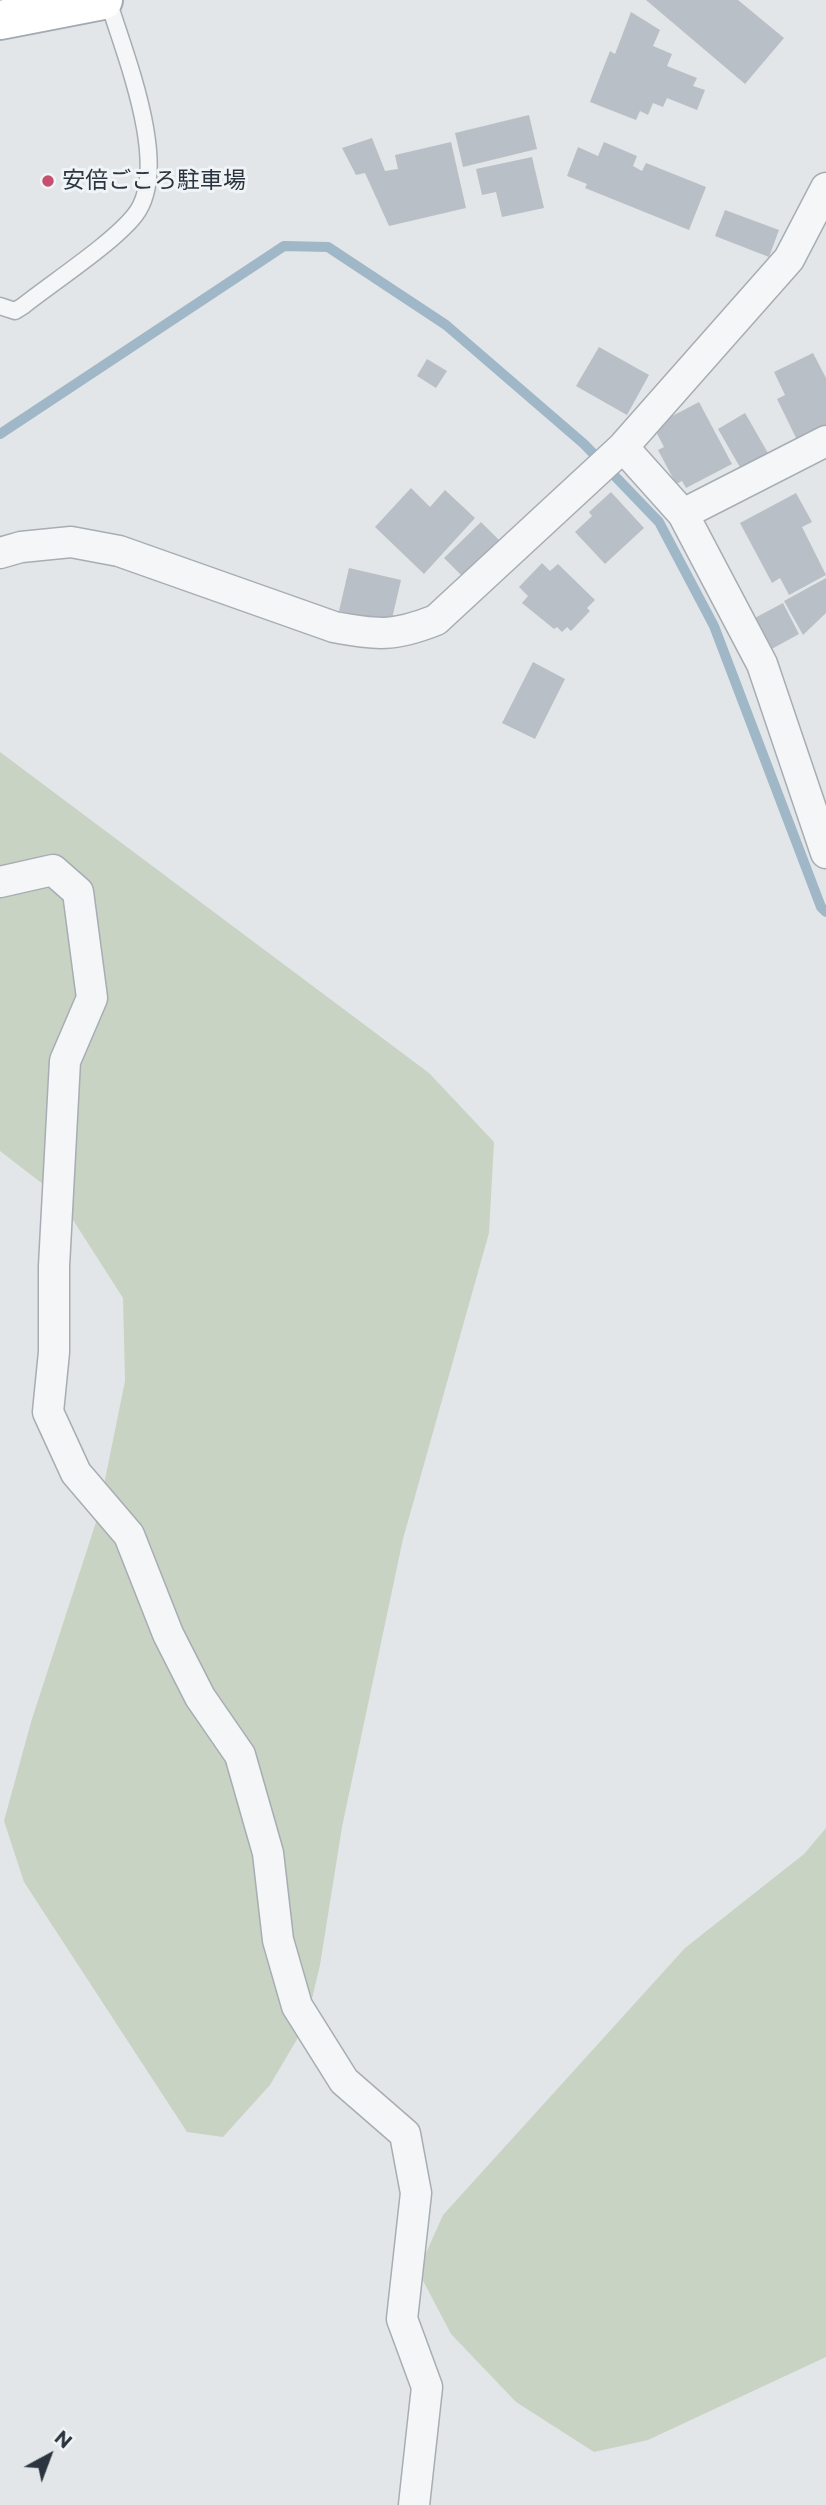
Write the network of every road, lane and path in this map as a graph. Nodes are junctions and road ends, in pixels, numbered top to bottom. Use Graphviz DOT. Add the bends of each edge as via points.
graph roads {
  1 [pos="106,0"];
  2 [pos="0,20"];
  3 [pos="826,188"];
  4 [pos="0,306"];
  5 [pos="826,441"];
  6 [pos="623,447"];
  7 [pos="683,514"];
  8 [pos="0,553"];
  9 [pos="826,853"];
  10 [pos="0,882"];
  11 [pos="414,2505"];
  1 -- 2 [label="main road"];
  1 -- 4 [label="lane" via="138,98 150,156 145,197 119,230 23,306 15,311"];
  3 -- 6 [label="street" via="789,259"];
  5 -- 7 [label="street"];
  6 -- 7 [label="street"];
  6 -- 8 [label="street" via="436,620 401,634 334,627 119,551 71,542"];
  7 -- 9 [label="street" via="762,664"];
  10 -- 11 [label="street" via="53,870 78,892 92,998 65,1061 48,1412 76,1473 129,1535 168,1634 200,1697 240,1755 268,1853 278,1940 297,2006 344,2081 405,2134 416,2193 402,2319 428,2387"];
}
